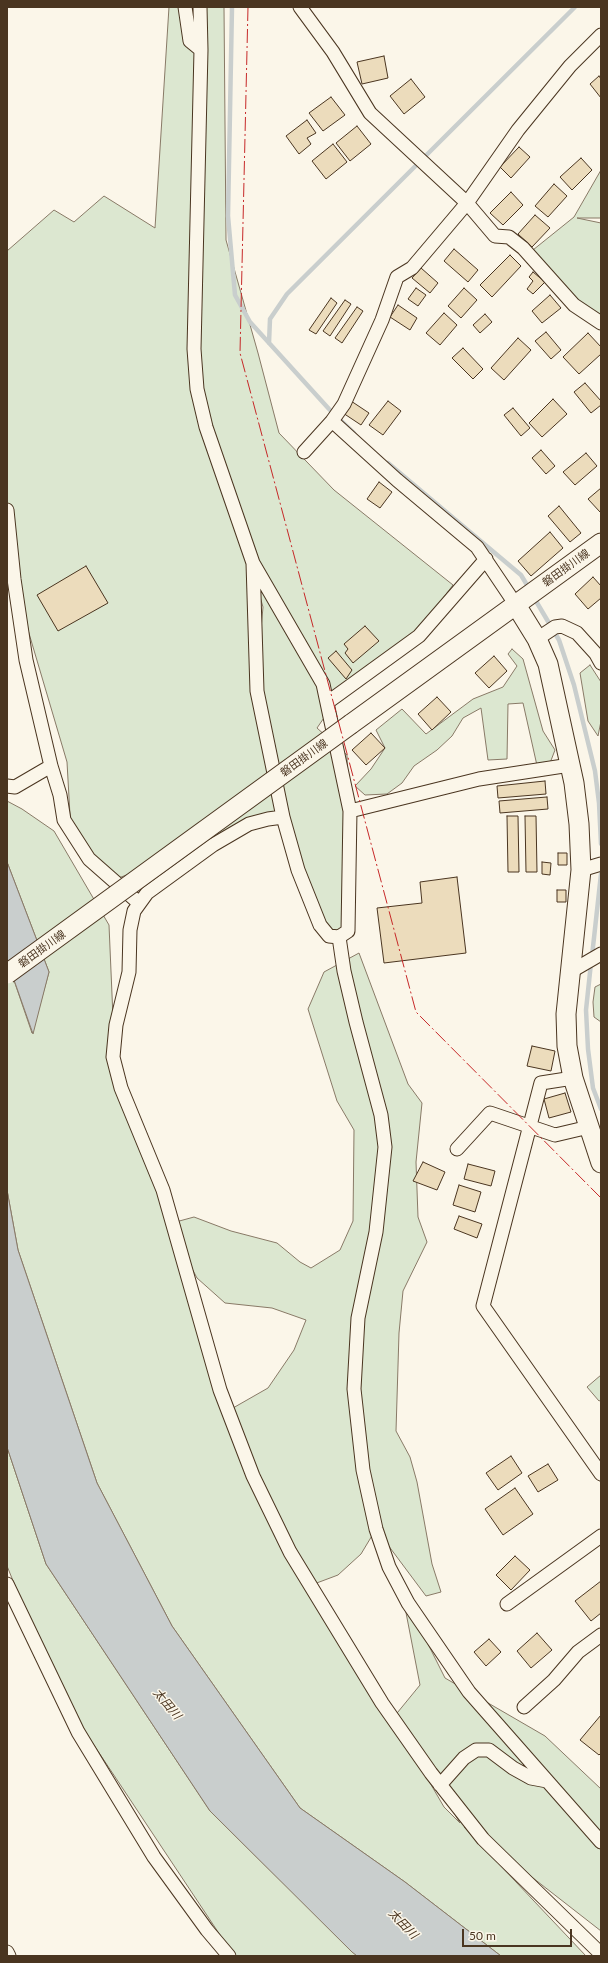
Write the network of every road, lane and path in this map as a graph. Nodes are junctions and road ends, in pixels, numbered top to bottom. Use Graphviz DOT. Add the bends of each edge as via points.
graph roads {
  1 [pos="184,7"];
  2 [pos="200,7"];
  3 [pos="300,7"];
  4 [pos="601,35"];
  5 [pos="201,50"];
  6 [pos="467,203"];
  7 [pos="601,323"];
  8 [pos="332,421"];
  9 [pos="304,452"];
  10 [pos="7,510"];
  11 [pos="601,543"];
  12 [pos="486,559"];
  13 [pos="253,563"];
  14 [pos="516,605"];
  15 [pos="537,639"];
  16 [pos="601,663"];
  17 [pos="328,702"];
  18 [pos="570,765"];
  19 [pos="51,766"];
  20 [pos="7,786"];
  21 [pos="350,811"];
  22 [pos="283,817"];
  23 [pos="601,864"];
  24 [pos="581,870"];
  25 [pos="139,904"];
  26 [pos="339,937"];
  27 [pos="601,954"];
  28 [pos="570,972"];
  29 [pos="7,974"];
  30 [pos="573,1078"];
  31 [pos="529,1126"];
  32 [pos="589,1127"];
  33 [pos="457,1149"];
  34 [pos="600,1160"];
  35 [pos="601,1474"];
  36 [pos="601,1536"];
  37 [pos="7,1584"];
  38 [pos="507,1604"];
  39 [pos="601,1635"];
  40 [pos="524,1707"];
  41 [pos="547,1780"];
  42 [pos="440,1785"];
  43 [pos="601,1842"];
  44 [pos="7,1952"];
  45 [pos="601,1954"];
  46 [pos="9,1956"];
  47 [pos="229,1956"];
  1 -- 5 [label="street" via="190,41"];
  2 -- 5 [label="street"];
  3 -- 6 [label="street" via="333,52 370,113"];
  4 -- 6 [label="street" via="570,66 518,130"];
  5 -- 13 [label="street" via="195,311 197,389 206,427"];
  6 -- 7 [label="street" via="496,236 509,237 523,248 574,305"];
  6 -- 8 [label="street" via="412,268 397,277 382,320 344,404"];
  8 -- 9 [label="street"];
  8 -- 12 [label="street" via="477,547"];
  10 -- 19 [label="street" via="26,660"];
  11 -- 14 [label="main road, 磐田掛川線"];
  12 -- 14 [label="street"];
  12 -- 17 [label="street" via="419,636"];
  13 -- 17 [label="street" via="323,684"];
  13 -- 22 [label="street" via="257,691"];
  14 -- 15 [label="main road"];
  14 -- 29 [label="main road, 磐田掛川線, bridge"];
  15 -- 16 [label="street" via="555,627 562,626 577,633"];
  15 -- 18 [label="main road" via="548,664"];
  17 -- 21 [label="street"];
  18 -- 21 [label="street" via="479,779"];
  18 -- 24 [label="main road" via="579,824"];
  19 -- 20 [label="street" via="15,787"];
  19 -- 25 [label="street" via="64,820 71,833 89,859"];
  21 -- 26 [label="street" via="348,931"];
  22 -- 25 [label="street" via="249,824 213,845 147,893"];
  22 -- 26 [label="street" via="298,870 320,925 329,936"];
  23 -- 24 [label="street"];
  24 -- 28 [label="main road"];
  25 -- 42 [label="street" via="134,911 130,930 129,972 116,1025 113,1057 121,1088 163,1190 220,1390 253,1476 290,1552 382,1703"];
  26 -- 41 [label="street" via="356,1022 381,1115 385,1147 376,1232 358,1318 354,1389 363,1470 376,1529 389,1567 408,1603 438,1649 468,1692"];
  27 -- 28 [label="street"];
  28 -- 30 [label="main road" via="566,1014 567,1046"];
  30 -- 31 [label="street" via="541,1083"];
  30 -- 32 [label="main road"];
  31 -- 32 [label="street" via="555,1135"];
  31 -- 33 [label="street" via="490,1114"];
  31 -- 35 [label="street" via="483,1306"];
  32 -- 34 [label="main road"];
  36 -- 38 [label="street"];
  37 -- 47 [label="street" via="82,1738 154,1857"];
  39 -- 40 [label="street" via="578,1652 554,1680"];
  41 -- 42 [label="street" via="531,1778 489,1750 476,1750 464,1758"];
  41 -- 43 [label="street"];
  42 -- 45 [label="street" via="483,1839"];
  44 -- 46 [label="street"];
}
